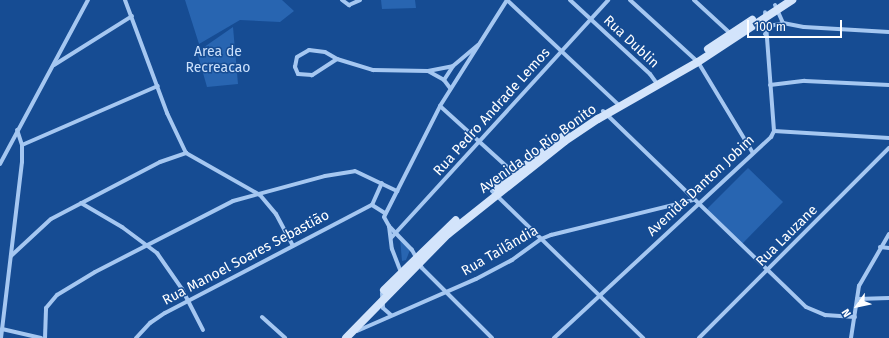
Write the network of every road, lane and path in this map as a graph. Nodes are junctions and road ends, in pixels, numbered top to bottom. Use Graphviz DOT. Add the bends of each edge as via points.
graph roads {
  1 [pos="88,0"];
  2 [pos="125,0"];
  3 [pos="342,0"];
  4 [pos="360,0"];
  5 [pos="507,0"];
  6 [pos="570,0"];
  7 [pos="608,0"];
  8 [pos="630,0"];
  9 [pos="694,0"];
  10 [pos="783,0"];
  11 [pos="792,0"];
  12 [pos="777,7"];
  13 [pos="765,15"];
  14 [pos="132,16"];
  15 [pos="590,19"];
  16 [pos="783,22"];
  17 [pos="889,32"];
  18 [pos="764,34"];
  19 [pos="733,36"];
  20 [pos="479,45"];
  21 [pos="563,50"];
  22 [pos="337,59"];
  23 [pos="697,60"];
  24 [pos="54,65"];
  25 [pos="453,66"];
  26 [pos="428,71"];
  27 [pos="444,80"];
  28 [pos="456,81"];
  29 [pos="656,83"];
  30 [pos="770,84"];
  31 [pos="889,85"];
  32 [pos="158,86"];
  33 [pos="450,88"];
  34 [pos="619,104"];
  35 [pos="440,106"];
  36 [pos="604,113"];
  37 [pos="17,130"];
  38 [pos="774,131"];
  39 [pos="889,138"];
  40 [pos="480,141"];
  41 [pos="22,145"];
  42 [pos="889,148"];
  43 [pos="186,153"];
  44 [pos="753,153"];
  45 [pos="0,164"];
  46 [pos="517,175"];
  47 [pos="382,183"];
  48 [pos="397,191"];
  49 [pos="494,193"];
  50 [pos="260,195"];
  51 [pos="693,200"];
  52 [pos="81,202"];
  53 [pos="372,205"];
  54 [pos="698,205"];
  55 [pos="385,213"];
  56 [pos="389,226"];
  57 [pos="396,233"];
  58 [pos="889,234"];
  59 [pos="391,238"];
  60 [pos="540,239"];
  61 [pos="147,245"];
  62 [pos="293,246"];
  63 [pos="880,247"];
  64 [pos="889,248"];
  65 [pos="10,256"];
  66 [pos="418,259"];
  67 [pos="401,272"];
  68 [pos="768,272"];
  69 [pos="446,294"];
  70 [pos="598,296"];
  71 [pos="381,297"];
  72 [pos="857,298"];
  73 [pos="889,298"];
  74 [pos="189,300"];
  75 [pos="391,315"];
  76 [pos="262,316"];
  77 [pos="855,317"];
  78 [pos="2,329"];
  79 [pos="204,330"];
  80 [pos="348,335"];
  81 [pos="1,338"];
  82 [pos="41,338"];
  83 [pos="45,338"];
  84 [pos="136,338"];
  85 [pos="285,338"];
  86 [pos="340,338"];
  87 [pos="492,338"];
  88 [pos="554,338"];
  89 [pos="643,338"];
  90 [pos="699,338"];
  91 [pos="851,338"];
  1 -- 24 [label="street"];
  2 -- 14 [label="street"];
  3 -- 4 [label="street" via="349,5"];
  5 -- 20 [label="street"];
  5 -- 21 [label="street"];
  6 -- 15 [label="street, Rua Dublin"];
  7 -- 15 [label="street, Rua Pedro Andrade Lemos"];
  8 -- 23 [label="street"];
  9 -- 19 [label="street"];
  10 -- 12 [label="main road, Avenida do Rio Bonito"];
  11 -- 12 [label="main road, Avenida do Rio Bonito"];
  12 -- 13 [label="main road, Avenida do Rio Bonito"];
  12 -- 16 [label="street"];
  13 -- 18 [label="street, Avenida Danton Jobim"];
  13 -- 19 [label="main road, Avenida do Rio Bonito"];
  14 -- 24 [label="street"];
  14 -- 32 [label="street"];
  15 -- 21 [label="street, Rua Pedro Andrade Lemos"];
  15 -- 29 [label="street, Rua Dublin"];
  16 -- 17 [label="street" via="804,28"];
  16 -- 18 [label="street" via="770,26"];
  18 -- 30 [label="street, Avenida Danton Jobim"];
  19 -- 23 [label="main road, Avenida do Rio Bonito"];
  20 -- 25 [label="street"];
  20 -- 28 [label="street"];
  21 -- 34 [label="street"];
  21 -- 40 [label="street, Rua Pedro Andrade Lemos"];
  22 -- 22 [label="street" via="325,52 309,50 297,57 295,68 302,76 312,75"];
  22 -- 26 [label="street" via="373,70"];
  23 -- 29 [label="main road, Avenida do Rio Bonito"];
  23 -- 44 [label="street"];
  24 -- 37 [label="street"];
  25 -- 26 [label="street"];
  25 -- 27 [label="street"];
  26 -- 27 [label="street"];
  27 -- 28 [label="street"];
  27 -- 33 [label="street"];
  28 -- 33 [label="street"];
  29 -- 34 [label="main road, Avenida do Rio Bonito"];
  30 -- 31 [label="street" via="805,81"];
  30 -- 38 [label="street, Avenida Danton Jobim"];
  32 -- 41 [label="street"];
  32 -- 43 [label="street" via="177,139"];
  33 -- 35 [label="street"];
  34 -- 36 [label="main road, Avenida do Rio Bonito"];
  35 -- 40 [label="street"];
  35 -- 48 [label="street"];
  36 -- 46 [label="main road, Avenida do Rio Bonito" via="553,143"];
  36 -- 51 [label="street"];
  37 -- 41 [label="street"];
  37 -- 45 [label="street"];
  38 -- 39 [label="street"];
  38 -- 44 [label="street, Avenida Danton Jobim"];
  40 -- 46 [label="street"];
  40 -- 57 [label="street, Rua Pedro Andrade Lemos"];
  41 -- 65 [label="street"];
  42 -- 68 [label="street, Rua Lauzane"];
  43 -- 50 [label="street"];
  43 -- 52 [label="street" via="160,162"];
  44 -- 54 [label="street, Avenida Danton Jobim"];
  46 -- 49 [label="main road, Avenida do Rio Bonito"];
  47 -- 48 [label="street"];
  47 -- 50 [label="street" via="355,171 325,176"];
  47 -- 53 [label="street"];
  48 -- 55 [label="street"];
  49 -- 60 [label="street"];
  49 -- 66 [label="main road, Avenida do Rio Bonito" via="442,232"];
  50 -- 61 [label="street" via="233,202"];
  50 -- 62 [label="street" via="276,214"];
  51 -- 54 [label="street"];
  51 -- 60 [label="street, Rua Tailândia" via="570,229"];
  52 -- 61 [label="street"];
  52 -- 65 [label="street" via="51,219"];
  53 -- 55 [label="street"];
  53 -- 62 [label="street, Rua Manoel Soares Sebastião"];
  54 -- 68 [label="street"];
  54 -- 70 [label="street, Avenida Danton Jobim"];
  55 -- 56 [label="street"];
  56 -- 57 [label="street"];
  56 -- 59 [label="street"];
  57 -- 59 [label="street, Rua Pedro Andrade Lemos"];
  57 -- 66 [label="street"];
  58 -- 63 [label="street"];
  59 -- 67 [label="street"];
  60 -- 69 [label="street, Rua Tailândia" via="512,260"];
  60 -- 70 [label="street"];
  61 -- 74 [label="street" via="165,263"];
  61 -- 83 [label="street" via="72,285 48,302 44,315"];
  62 -- 74 [label="street, Rua Manoel Soares Sebastião"];
  63 -- 64 [label="street"];
  63 -- 72 [label="street" via="859,286"];
  65 -- 78 [label="street"];
  66 -- 67 [label="main road, Avenida do Rio Bonito"];
  66 -- 69 [label="street"];
  66 -- 71 [label="main road, Avenida do Rio Bonito"];
  67 -- 71 [label="main road, Avenida do Rio Bonito"];
  68 -- 77 [label="street" via="806,307 825,316"];
  68 -- 90 [label="street, Rua Lauzane"];
  69 -- 75 [label="street, Rua Tailândia"];
  69 -- 87 [label="street"];
  70 -- 88 [label="street, Avenida Danton Jobim"];
  70 -- 89 [label="street"];
  71 -- 75 [label="street" via="383,308"];
  71 -- 80 [label="main road, Avenida do Rio Bonito"];
  71 -- 86 [label="main road, Avenida do Rio Bonito"];
  72 -- 73 [label="street"];
  72 -- 77 [label="street"];
  74 -- 79 [label="street"];
  74 -- 84 [label="street, Rua Manoel Soares Sebastião" via="150,323"];
  75 -- 80 [label="street, Rua Tailândia"];
  76 -- 85 [label="street"];
  77 -- 91 [label="street"];
  78 -- 81 [label="street"];
  78 -- 82 [label="street"];
}
